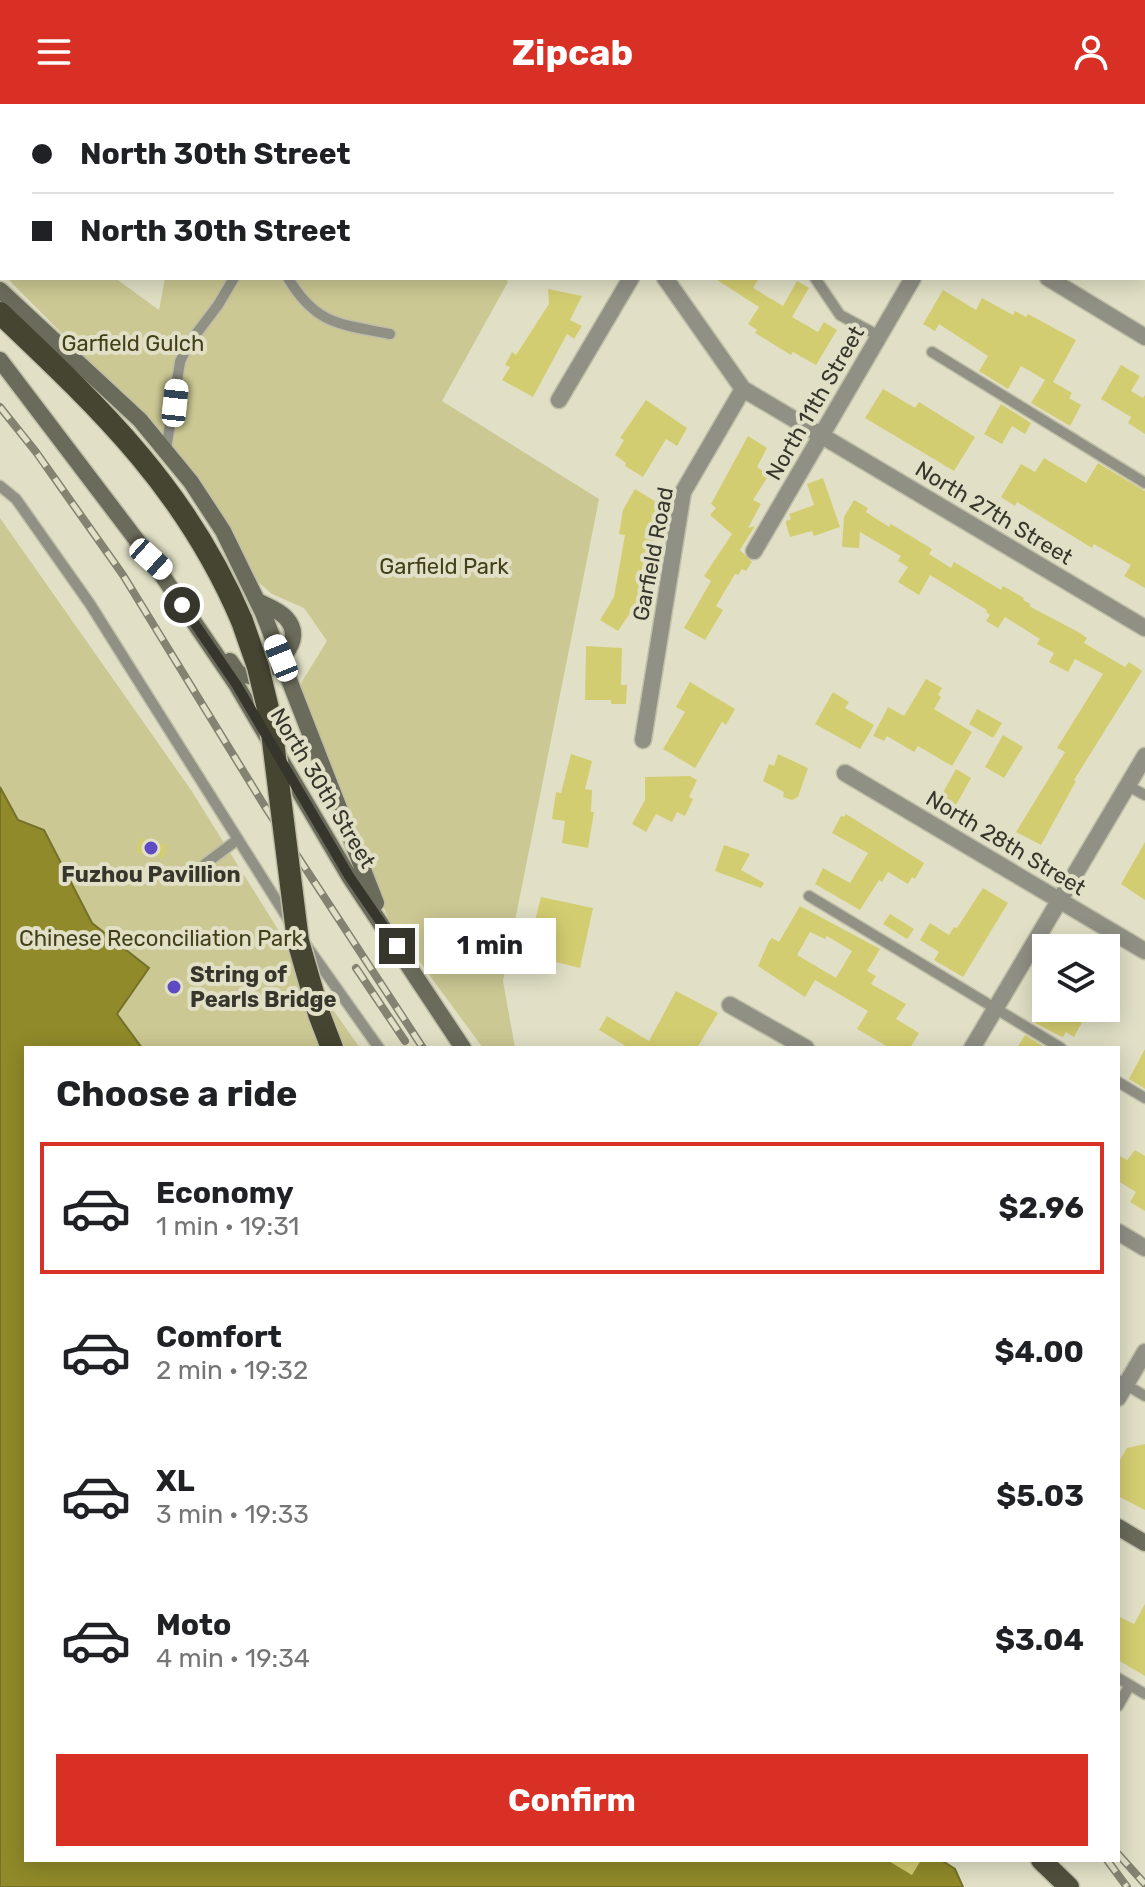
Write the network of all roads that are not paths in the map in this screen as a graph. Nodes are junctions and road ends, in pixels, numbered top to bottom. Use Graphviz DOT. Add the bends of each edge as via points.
graph roads {
  1 [pos="233,280"];
  2 [pos="289,280"];
  3 [pos="630,280"];
  4 [pos="666,280"];
  5 [pos="816,280"];
  6 [pos="912,280"];
  7 [pos="1051,280"];
  8 [pos="0,290"];
  9 [pos="0,304"];
  10 [pos="0,313"];
  11 [pos="390,334"];
  12 [pos="879,336"];
  13 [pos="1145,337"];
  14 [pos="932,352"];
  15 [pos="42,353"];
  16 [pos="0,360"];
  17 [pos="743,389"];
  18 [pos="559,400"];
  19 [pos="821,435"];
  20 [pos="166,449"];
  21 [pos="1145,483"];
  22 [pos="0,486"];
  23 [pos="754,551"];
  24 [pos="151,559"];
  25 [pos="1145,628"];
  26 [pos="281,658"];
  27 [pos="643,740"];
  28 [pos="1145,756"];
  29 [pos="845,773"];
  30 [pos="1128,786"];
  31 [pos="1145,795"];
  32 [pos="237,840"];
  33 [pos="205,864"];
  34 [pos="809,896"];
  35 [pos="1060,900"];
  36 [pos="383,923"];
  37 [pos="1145,951"];
  38 [pos="730,1005"];
  39 [pos="995,1009"];
  40 [pos="331,1046"];
  41 [pos="378,1046"];
  42 [pos="462,1046"];
  43 [pos="802,1046"];
  44 [pos="973,1046"];
  45 [pos="1058,1046"];
  46 [pos="1120,1083"];
  47 [pos="1145,1098"];
  48 [pos="1120,1233"];
  49 [pos="1145,1248"];
  50 [pos="1145,1352"];
  51 [pos="1121,1388"];
  52 [pos="1145,1396"];
  53 [pos="1120,1528"];
  54 [pos="1145,1543"];
  55 [pos="1120,1679"];
  56 [pos="1130,1685"];
  57 [pos="1145,1694"];
  58 [pos="1120,1702"];
  59 [pos="1043,1862"];
  60 [pos="1069,1887"];
  1 -- 20 [label="lane" via="183,354"];
  2 -- 11 [label="lane" via="318,315"];
  3 -- 18 [label="street"];
  4 -- 17 [label="street"];
  5 -- 12 [label="lane" via="840,315"];
  6 -- 12 [label="street, North 11th Street"];
  7 -- 13 [label="street"];
  8 -- 20 [label="main road"];
  9 -- 15 [label="highway"];
  10 -- 15 [label="highway"];
  12 -- 19 [label="street, North 11th Street"];
  14 -- 21 [label="lane"];
  15 -- 40 [label="highway, bridge" via="168,488 203,542 242,621 274,738 298,941"];
  16 -- 24 [label="main road, North 30th Street"];
  17 -- 19 [label="street, North 27th Street"];
  17 -- 27 [label="street, Garfield Road" via="683,492"];
  19 -- 23 [label="street, North 11th Street"];
  19 -- 25 [label="street, North 27th Street"];
  20 -- 26 [label="main road" via="223,531 257,601 284,615 291,625 292,644"];
  22 -- 32 [label="lane" via="16,499 90,604"];
  24 -- 26 [label="main road" via="179,585 239,674 256,677"];
  24 -- 36 [label="main road, North 30th Street" via="236,684 349,876"];
  26 -- 36 [label="main road"];
  28 -- 30 [label="street"];
  29 -- 35 [label="street, North 28th Street"];
  30 -- 31 [label="lane"];
  30 -- 35 [label="street"];
  32 -- 33 [label="lane"];
  32 -- 41 [label="lane"];
  34 -- 39 [label="lane"];
  35 -- 37 [label="street, North 28th Street"];
  35 -- 39 [label="street"];
  36 -- 42 [label="main road, North 30th Street"];
  38 -- 43 [label="street"];
  39 -- 44 [label="street"];
  39 -- 45 [label="lane"];
  46 -- 47 [label="lane"];
  48 -- 49 [label="street"];
  50 -- 51 [label="street"];
  51 -- 52 [label="lane"];
  53 -- 54 [label="main road"];
  55 -- 56 [label="lane"];
  56 -- 57 [label="lane"];
  56 -- 58 [label="lane"];
  59 -- 60 [label="main road"];
}
